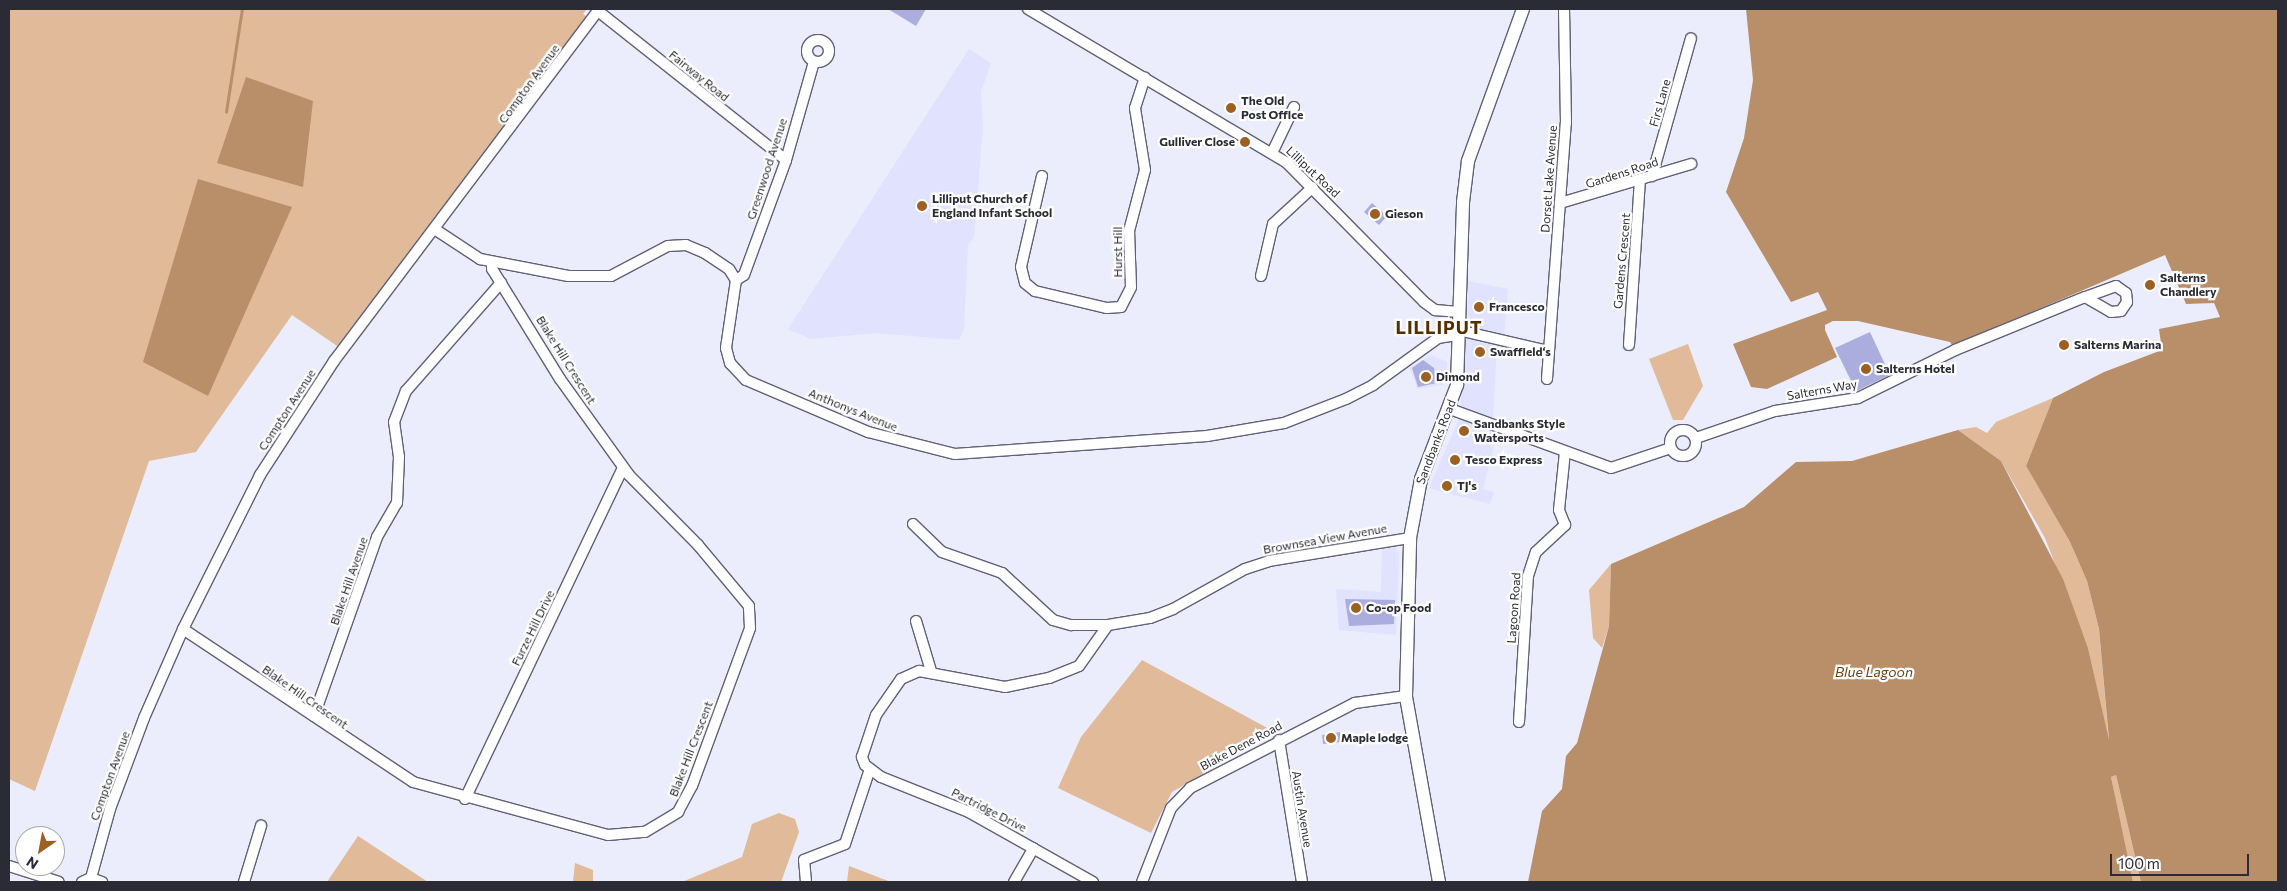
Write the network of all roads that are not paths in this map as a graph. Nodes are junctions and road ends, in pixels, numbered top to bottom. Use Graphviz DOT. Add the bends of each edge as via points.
graph roads {
  1 [pos="1028,9"];
  2 [pos="1523,9"];
  3 [pos="1564,9"];
  4 [pos="598,10"];
  5 [pos="1691,38"];
  6 [pos="814,62"];
  7 [pos="1145,78"];
  8 [pos="1294,106"];
  9 [pos="1272,152"];
  10 [pos="786,160"];
  11 [pos="1691,164"];
  12 [pos="1042,176"];
  13 [pos="1652,176"];
  14 [pos="1640,180"];
  15 [pos="1314,187"];
  16 [pos="1560,203"];
  17 [pos="436,230"];
  18 [pos="492,262"];
  19 [pos="1261,276"];
  20 [pos="736,280"];
  21 [pos="501,283"];
  22 [pos="2086,297"];
  23 [pos="1459,312"];
  24 [pos="1458,332"];
  25 [pos="1629,345"];
  26 [pos="1548,351"];
  27 [pos="1547,379"];
  28 [pos="1450,409"];
  29 [pos="1696,438"];
  30 [pos="1671,448"];
  31 [pos="1564,452"];
  32 [pos="623,468"];
  33 [pos="913,524"];
  34 [pos="1410,538"];
  35 [pos="916,621"];
  36 [pos="1108,625"];
  37 [pos="183,629"];
  38 [pos="931,670"];
  39 [pos="1406,696"];
  40 [pos="314,716"];
  41 [pos="1519,722"];
  42 [pos="1279,740"];
  43 [pos="870,769"];
  44 [pos="465,799"];
  45 [pos="261,826"];
  46 [pos="1034,848"];
  47 [pos="9,866"];
  48 [pos="86,880"];
  49 [pos="59,882"];
  50 [pos="102,882"];
  51 [pos="244,882"];
  52 [pos="806,882"];
  53 [pos="1014,882"];
  54 [pos="1093,882"];
  55 [pos="1142,882"];
  56 [pos="1302,882"];
  57 [pos="1439,882"];
  1 -- 7 [label="street, Lilliput Road"];
  2 -- 23 [label="main road, Sandbanks Road" via="1468,161"];
  3 -- 16 [label="street, Dorset Lake Avenue" via="1566,123"];
  4 -- 10 [label="street, Fairway Road"];
  4 -- 17 [label="street, Compton Avenue"];
  5 -- 13 [label="street, Firs Lane"];
  6 -- 10 [label="street, Greenwood Avenue"];
  7 -- 9 [label="street, Lilliput Road"];
  7 -- 12 [label="street, Hurst Hill" via="1134,108 1145,170 1129,231 1130,287 1121,307 1108,308 1035,291 1025,283 1021,267"];
  8 -- 9 [label="street"];
  9 -- 15 [label="street, Lilliput Road"];
  10 -- 20 [label="street, Greenwood Avenue" via="744,275"];
  11 -- 13 [label="street, Gardens Road"];
  13 -- 14 [label="street, Gardens Road"];
  14 -- 16 [label="street, Gardens Road"];
  14 -- 25 [label="street, Gardens Crescent"];
  15 -- 19 [label="street" via="1274,224"];
  15 -- 23 [label="street, Lilliput Road" via="1424,302 1435,310"];
  16 -- 26 [label="street, Dorset Lake Avenue"];
  17 -- 18 [label="street" via="468,253"];
  17 -- 37 [label="street, Compton Avenue" via="334,361 260,475"];
  18 -- 20 [label="street" via="599,277 622,272 668,246 686,245 721,262"];
  18 -- 21 [label="street, Blake Hill Crescent"];
  20 -- 24 [label="street, Anthonys Avenue" via="726,348 730,363 746,380 868,432 929,451 955,454 1207,436 1284,423 1346,399 1438,338"];
  21 -- 32 [label="street, Blake Hill Crescent" via="560,378"];
  21 -- 40 [label="street, Blake Hill Avenue" via="406,391 394,422 398,458 397,503 377,537"];
  22 -- 29 [label="street, Salterns Way" via="1955,350 1858,398 1775,411"];
  23 -- 24 [label="main road, Sandbanks Road"];
  24 -- 26 [label="street"];
  24 -- 28 [label="main road, Sandbanks Road" via="1458,377"];
  26 -- 27 [label="street, Dorset Lake Avenue"];
  28 -- 31 [label="street"];
  28 -- 34 [label="main road, Sandbanks Road" via="1421,478"];
  29 -- 30 [label="street" via="1696,448 1690,455 1678,455"];
  29 -- 30 [label="street" via="1689,431 1678,430 1672,436"];
  30 -- 31 [label="street" via="1611,468"];
  31 -- 41 [label="street, Lagoon Road" via="1559,510 1565,525 1544,542 1529,570"];
  32 -- 44 [label="street, Furze Hill Drive"];
  32 -- 44 [label="street, Blake Hill Crescent" via="698,545 748,606 750,628 686,800 678,812 656,828 628,836 591,832"];
  33 -- 36 [label="street, Brownsea View Avenue" via="942,552 1002,573 1053,620 1071,625"];
  34 -- 36 [label="street, Brownsea View Avenue" via="1268,560 1150,618"];
  34 -- 39 [label="main road, Sandbanks Road"];
  35 -- 38 [label="street"];
  36 -- 38 [label="street" via="1080,666 1018,686 984,684"];
  37 -- 40 [label="street, Blake Hill Crescent"];
  37 -- 48 [label="street, Compton Avenue" via="110,809"];
  38 -- 43 [label="street" via="910,673 883,702 862,757"];
  39 -- 42 [label="street, Blake Dene Road" via="1355,703"];
  39 -- 57 [label="main road, Sandbanks Road"];
  40 -- 44 [label="street, Blake Hill Crescent" via="345,740 413,782"];
  42 -- 55 [label="street, Blake Dene Road" via="1184,792 1171,808"];
  42 -- 56 [label="street, Austin Avenue"];
  43 -- 46 [label="street, Partridge Drive" via="969,812"];
  43 -- 52 [label="street" via="851,817 849,836 835,851 804,860"];
  45 -- 51 [label="street"];
  46 -- 53 [label="street"];
  46 -- 54 [label="street, Partridge Drive"];
  47 -- 49 [label="street"];
  48 -- 50 [label="street, Compton Avenue"];
}
